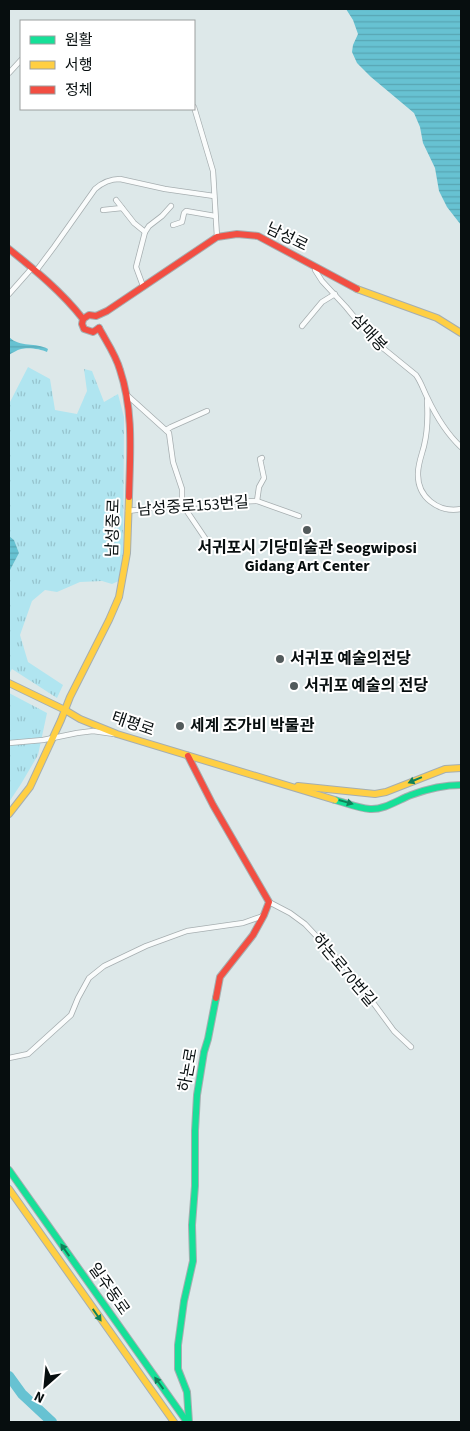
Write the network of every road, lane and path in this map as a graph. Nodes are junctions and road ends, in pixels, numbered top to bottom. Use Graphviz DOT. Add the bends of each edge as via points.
graph roads {
  1 [pos="20,61"];
  2 [pos="9,73"];
  3 [pos="195,110"];
  4 [pos="214,196"];
  5 [pos="116,200"];
  6 [pos="171,206"];
  7 [pos="122,208"];
  8 [pos="103,210"];
  9 [pos="215,216"];
  10 [pos="173,225"];
  11 [pos="145,232"];
  12 [pos="217,237"];
  13 [pos="9,249"];
  14 [pos="316,267"];
  15 [pos="34,270"];
  16 [pos="143,286"];
  17 [pos="9,294"];
  18 [pos="334,294"];
  19 [pos="85,317"];
  20 [pos="98,318"];
  21 [pos="302,326"];
  22 [pos="97,330"];
  23 [pos="461,333"];
  24 [pos="127,395"];
  25 [pos="427,396"];
  26 [pos="207,411"];
  27 [pos="166,430"];
  28 [pos="461,447"];
  29 [pos="262,458"];
  30 [pos="257,502"];
  31 [pos="182,504"];
  32 [pos="461,509"];
  33 [pos="128,511"];
  34 [pos="299,516"];
  35 [pos="205,538"];
  36 [pos="9,683"];
  37 [pos="65,710"];
  38 [pos="117,734"];
  39 [pos="53,738"];
  40 [pos="9,743"];
  41 [pos="188,756"];
  42 [pos="461,768"];
  43 [pos="283,784"];
  44 [pos="461,785"];
  45 [pos="9,814"];
  46 [pos="269,902"];
  47 [pos="264,915"];
  48 [pos="412,1047"];
  49 [pos="9,1058"];
  50 [pos="9,1170"];
  51 [pos="9,1189"];
  52 [pos="174,1422"];
  53 [pos="188,1422"];
  1 -- 2 [label="street"];
  3 -- 4 [label="street" via="213,170"];
  4 -- 9 [label="street"];
  4 -- 15 [label="street" via="120,179 105,181 95,188"];
  5 -- 7 [label="street"];
  6 -- 11 [label="street"];
  7 -- 8 [label="street"];
  7 -- 11 [label="street"];
  9 -- 10 [label="street" via="186,212 182,222"];
  9 -- 12 [label="street"];
  11 -- 16 [label="street" via="136,267"];
  12 -- 14 [label="street, 남성로" via="237,234 258,236"];
  12 -- 16 [label="street, 남성로"];
  13 -- 15 [label="street, 남성중로"];
  14 -- 18 [label="street, 삼매봉" via="314,270 318,276"];
  14 -- 23 [label="street, 남성로" via="364,292 437,318"];
  15 -- 17 [label="street"];
  15 -- 19 [label="street, 남성중로"];
  16 -- 20 [label="street, 남성로"];
  18 -- 21 [label="street" via="322,302"];
  18 -- 25 [label="street, 삼매봉" via="373,340 416,375"];
  19 -- 20 [label="street" via="91,314"];
  19 -- 22 [label="street, 남성중로" via="84,329 90,332"];
  20 -- 22 [label="street"];
  22 -- 24 [label="street, 남성중로" via="120,368"];
  24 -- 27 [label="street"];
  24 -- 33 [label="street, 남성중로" via="130,427"];
  25 -- 28 [label="street, 삼매봉"];
  25 -- 32 [label="street, 삼매봉" via="428,427 418,473 422,492 437,506"];
  26 -- 27 [label="street"];
  27 -- 31 [label="street" via="182,488"];
  29 -- 30 [label="street" via="264,478"];
  30 -- 31 [label="street, 남성중로153번길"];
  30 -- 34 [label="street, 남성중로153번길"];
  31 -- 33 [label="street, 남성중로153번길"];
  31 -- 35 [label="street"];
  33 -- 37 [label="street, 남성중로" via="127,553 119,597"];
  36 -- 37 [label="street, 태평로"];
  37 -- 38 [label="street, 태평로"];
  37 -- 39 [label="street, 남성중로"];
  38 -- 39 [label="street" via="77,732"];
  38 -- 41 [label="street, 태평로"];
  39 -- 40 [label="street"];
  39 -- 45 [label="street, 남성중로" via="30,788"];
  41 -- 43 [label="street, 태평로"];
  41 -- 46 [label="street" via="212,805"];
  42 -- 43 [label="street, 태평로, one-way" via="445,769 375,794"];
  43 -- 44 [label="street, 태평로, one-way" via="370,809 432,788"];
  46 -- 47 [label="street, 하논로"];
  46 -- 48 [label="street, 하논로70번길" via="305,924 352,974 394,1031"];
  47 -- 49 [label="street" via="243,923 187,931 104,966 89,978 71,1015 28,1054"];
  47 -- 53 [label="street, 하논로" via="253,935 220,977 197,1095 193,1261 178,1345 178,1369 187,1392"];
  53 -- 50 [label="street, 일주동로, one-way"];
  51 -- 52 [label="street, 일주동로, one-way"];
}
